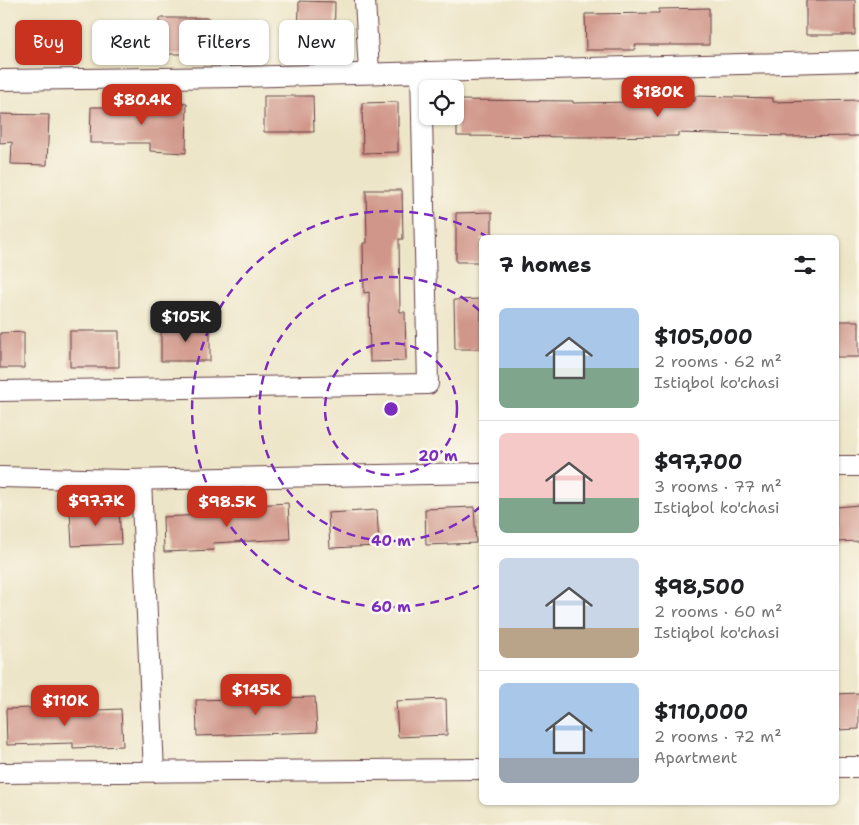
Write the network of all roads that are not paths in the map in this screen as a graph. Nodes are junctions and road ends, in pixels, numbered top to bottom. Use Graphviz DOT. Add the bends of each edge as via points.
graph roads {
  1 [pos="365,0"];
  2 [pos="859,61"];
  3 [pos="421,72"];
  4 [pos="369,74"];
  5 [pos="0,80"];
  6 [pos="0,391"];
  7 [pos="839,466"];
  8 [pos="859,466"];
  9 [pos="479,473"];
  10 [pos="0,477"];
  11 [pos="141,480"];
  12 [pos="839,767"];
  13 [pos="859,767"];
  14 [pos="479,769"];
  15 [pos="154,772"];
  16 [pos="0,773"];
  1 -- 4 [label="street"];
  2 -- 3 [label="street"];
  3 -- 4 [label="street"];
  3 -- 6 [label="street" via="428,384"];
  4 -- 5 [label="street"];
  7 -- 8 [label="street"];
  9 -- 11 [label="street"];
  10 -- 11 [label="street"];
  11 -- 15 [label="street"];
  12 -- 13 [label="street"];
  14 -- 15 [label="street"];
  15 -- 16 [label="street"];
}
